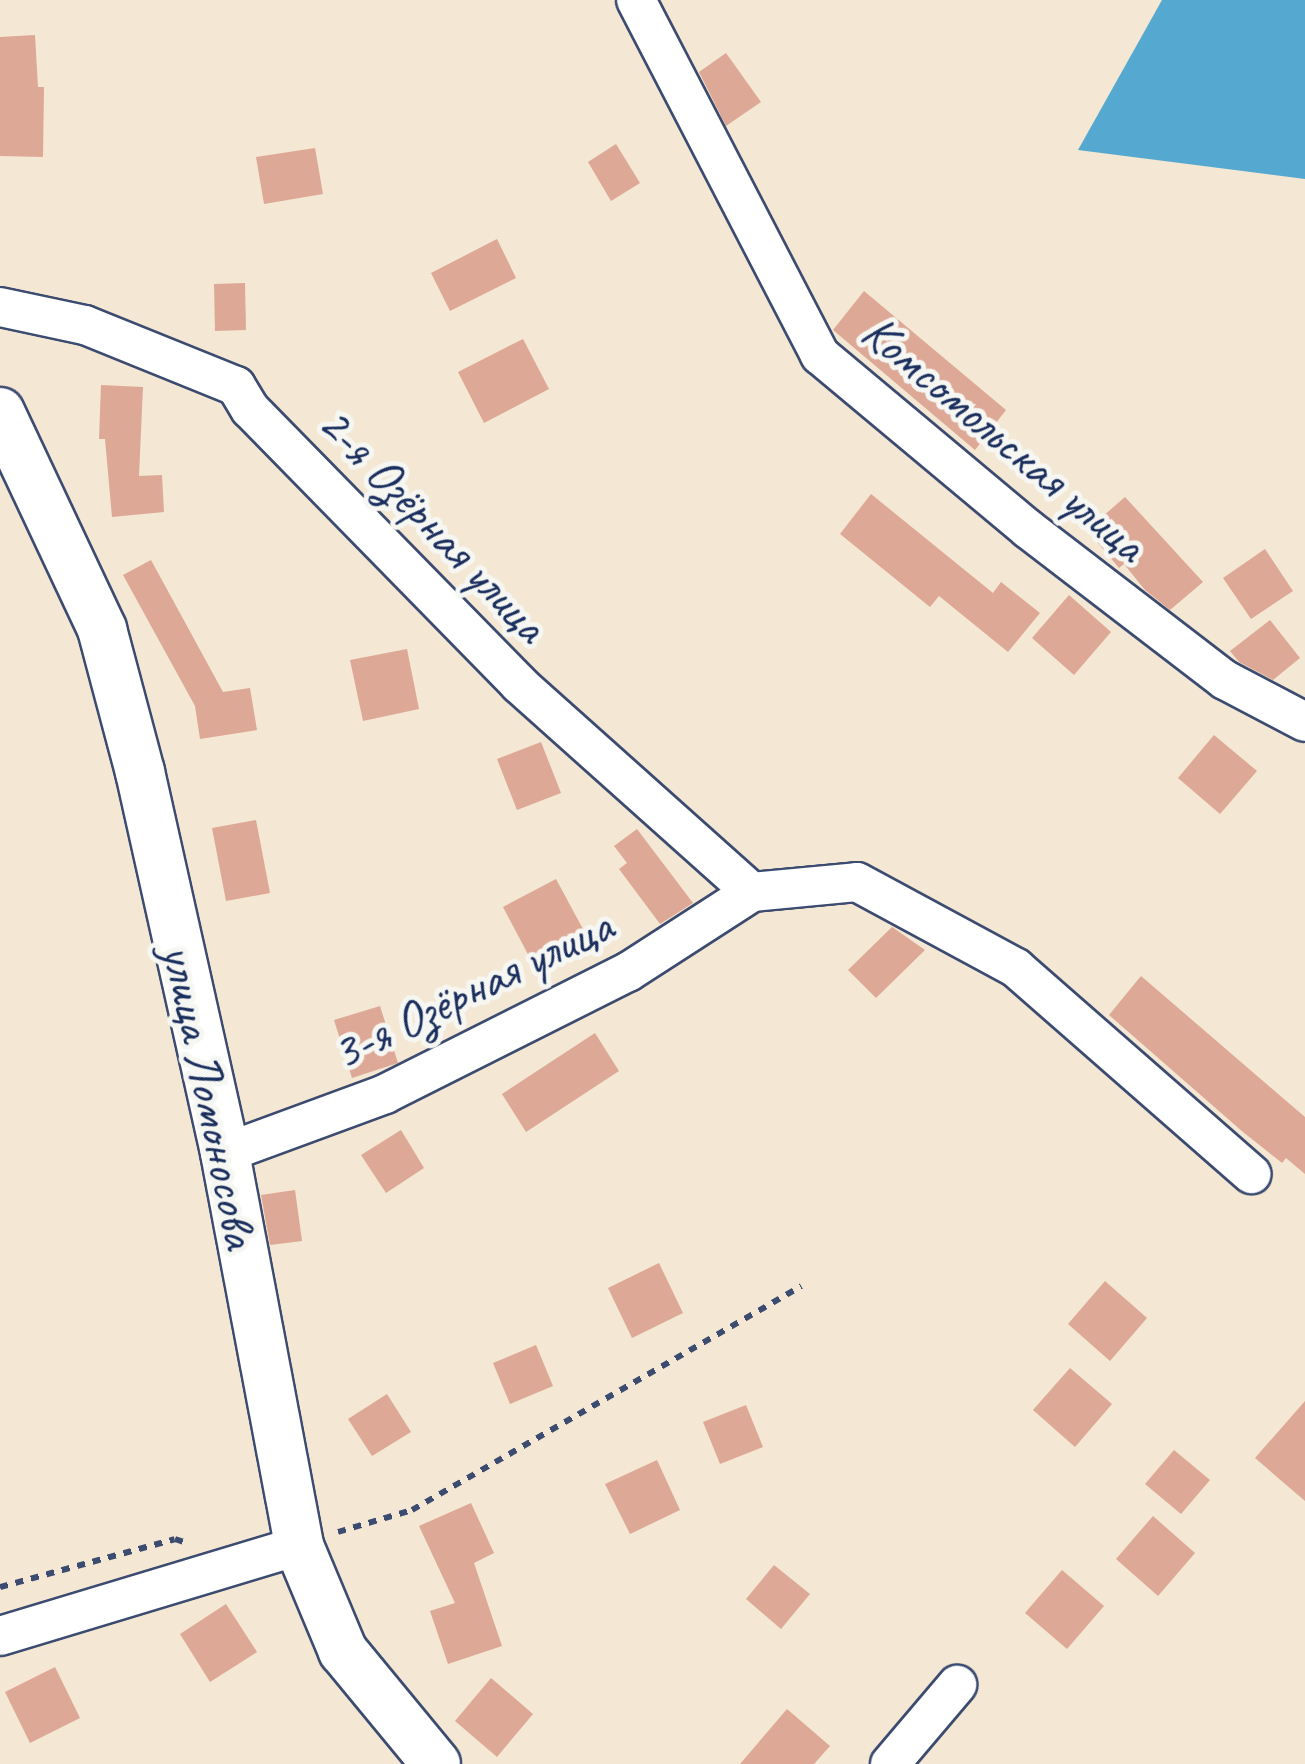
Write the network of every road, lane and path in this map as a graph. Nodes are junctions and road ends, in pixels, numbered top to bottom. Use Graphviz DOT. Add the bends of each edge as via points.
graph roads {
  1 [pos="636,0"];
  2 [pos="0,307"];
  3 [pos="0,412"];
  4 [pos="1305,722"];
  5 [pos="752,892"];
  6 [pos="225,1153"];
  7 [pos="1251,1174"];
  8 [pos="801,1286"];
  9 [pos="299,1546"];
  10 [pos="0,1636"];
  11 [pos="957,1685"];
  12 [pos="427,1761"];
  13 [pos="890,1764"];
  1 -- 4 [label="street, Комсомольская улица" via="820,355 1028,530 1225,680"];
  2 -- 5 [label="street, 2-я Озёрная улица" via="84,325 236,386 250,409 519,684"];
  3 -- 6 [label="street, улица Ломоносова" via="102,629"];
  5 -- 6 [label="street, 3-я Озёрная улица" via="628,972 401,1086"];
  5 -- 7 [label="street" via="858,882 1016,968"];
  6 -- 9 [label="street, улица Ломоносова"];
  8 -- 9 [label="path" via="412,1510"];
  9 -- 10 [label="street"];
  9 -- 12 [label="street, улица Ломоносова" via="343,1651"];
  11 -- 13 [label="street"];
}
